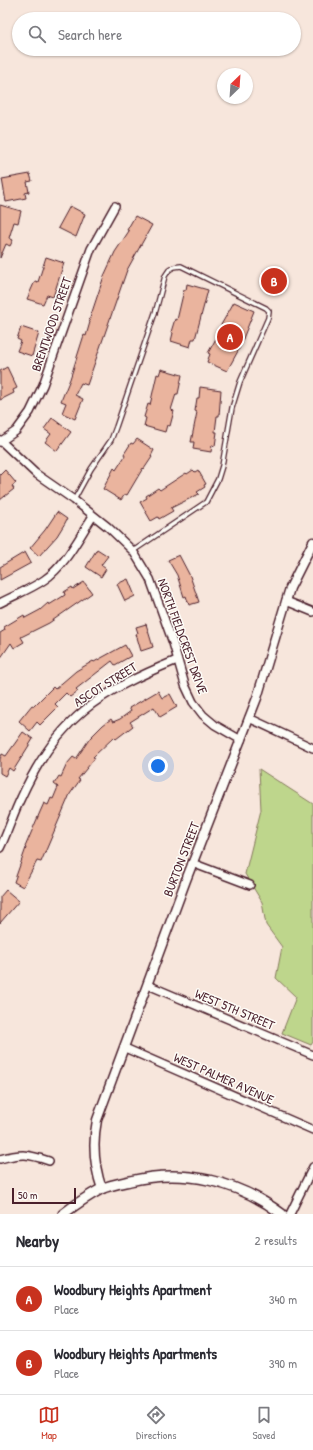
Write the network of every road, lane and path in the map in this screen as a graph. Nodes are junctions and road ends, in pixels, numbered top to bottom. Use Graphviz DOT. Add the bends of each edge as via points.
graph roads {
  1 [pos="115,206"];
  2 [pos="0,441"];
  3 [pos="74,500"];
  4 [pos="93,516"];
  5 [pos="313,542"];
  6 [pos="133,551"];
  7 [pos="286,601"];
  8 [pos="0,603"];
  9 [pos="313,612"];
  10 [pos="177,660"];
  11 [pos="249,718"];
  12 [pos="241,740"];
  13 [pos="313,748"];
  14 [pos="0,848"];
  15 [pos="192,863"];
  16 [pos="250,884"];
  17 [pos="148,985"];
  18 [pos="125,1048"];
  19 [pos="313,1055"];
  20 [pos="313,1130"];
  21 [pos="0,1159"];
  22 [pos="49,1161"];
  23 [pos="313,1167"];
  24 [pos="102,1189"];
  25 [pos="63,1214"];
  26 [pos="282,1214"];
  27 [pos="290,1214"];
  1 -- 2 [label="street, BRENTWOOD STREET" via="91,249 43,385 30,412 16,431"];
  2 -- 3 [label="street, NORTH FIELDCREST DRIVE" via="35,473"];
  3 -- 4 [label="street, NORTH FIELDCREST DRIVE"];
  3 -- 6 [label="lane" via="114,434 169,270 181,266 266,308 269,311 268,318 240,382 222,466 206,502"];
  4 -- 6 [label="street, NORTH FIELDCREST DRIVE"];
  4 -- 8 [label="street" via="56,570 45,580"];
  5 -- 7 [label="street, BURTON STREET"];
  6 -- 10 [label="street, NORTH FIELDCREST DRIVE" via="150,579"];
  7 -- 9 [label="street"];
  7 -- 11 [label="street, BURTON STREET"];
  10 -- 12 [label="street, NORTH FIELDCREST DRIVE" via="193,702 203,715"];
  10 -- 14 [label="street, ASCOT STREET" via="134,678 84,708 68,723 35,768"];
  11 -- 12 [label="street, BURTON STREET"];
  11 -- 13 [label="street"];
  12 -- 15 [label="street, BURTON STREET"];
  15 -- 16 [label="street"];
  15 -- 17 [label="street, BURTON STREET"];
  17 -- 18 [label="street, BURTON STREET"];
  17 -- 19 [label="street, WEST 5TH STREET"];
  18 -- 20 [label="street, WEST PALMER AVENUE"];
  18 -- 24 [label="street, BURTON STREET" via="106,1094 94,1136 95,1170"];
  21 -- 22 [label="street" via="19,1154"];
  23 -- 27 [label="street"];
  24 -- 25 [label="main road"];
  24 -- 26 [label="main road" via="143,1178 192,1176 233,1186 257,1196"];
}
